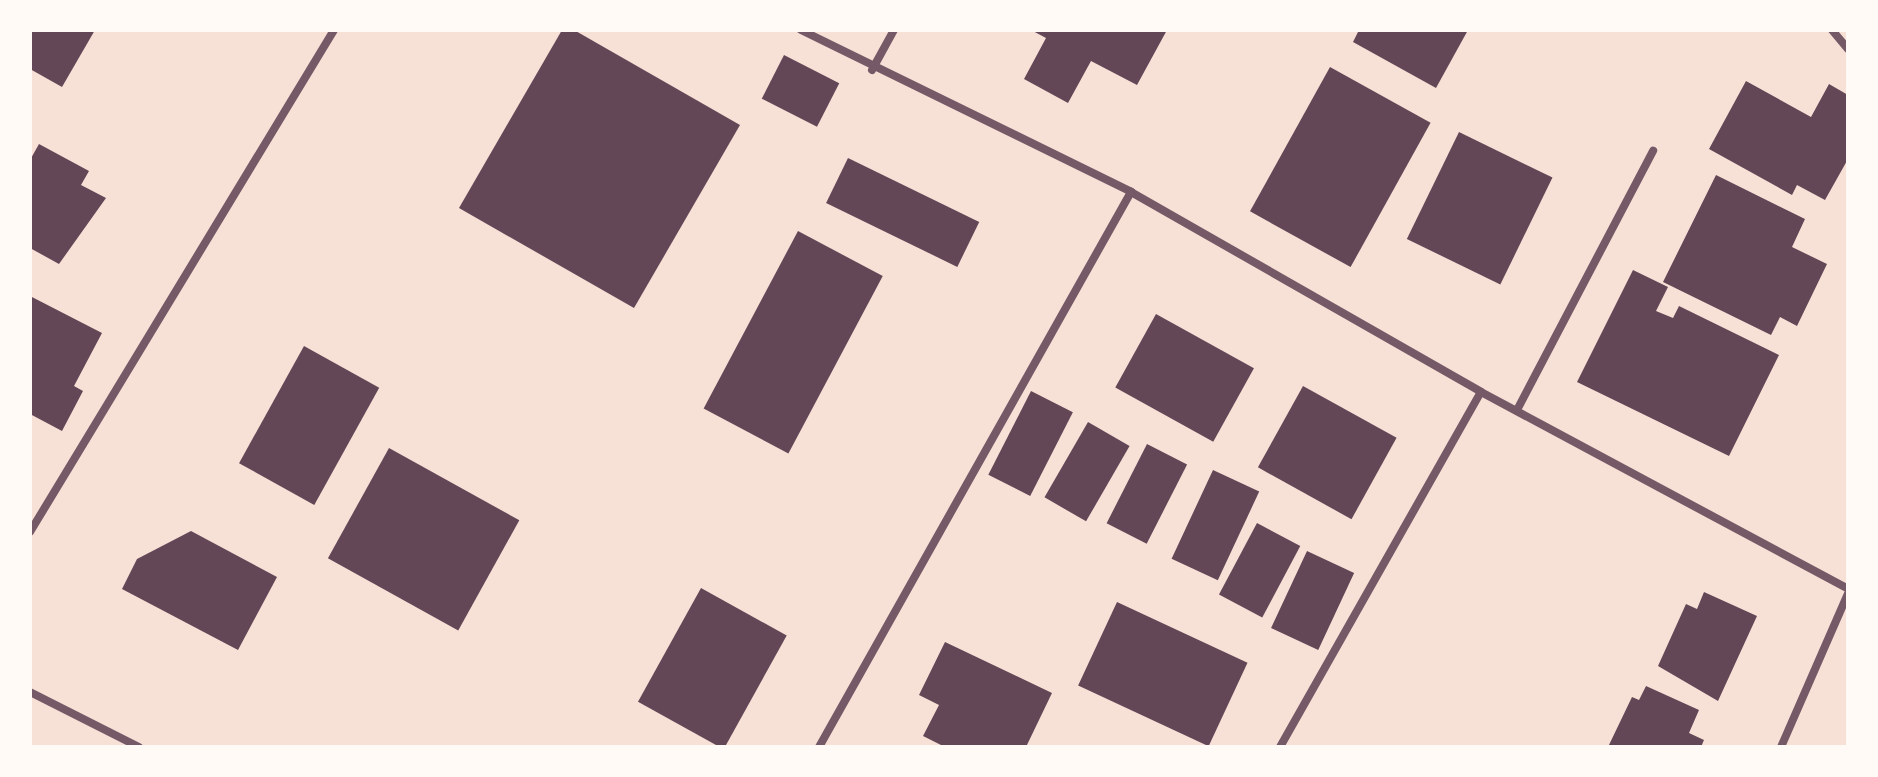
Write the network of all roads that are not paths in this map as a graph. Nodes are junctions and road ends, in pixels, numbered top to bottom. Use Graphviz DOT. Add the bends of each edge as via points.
graph roads {
  1 [pos="334,30"];
  2 [pos="801,30"];
  3 [pos="894,30"];
  4 [pos="1832,30"];
  5 [pos="1848,49"];
  6 [pos="872,70"];
  7 [pos="1653,151"];
  8 [pos="1131,192"];
  9 [pos="1481,392"];
  10 [pos="1517,410"];
  11 [pos="30,532"];
  12 [pos="1848,592"];
  13 [pos="30,692"];
  14 [pos="139,747"];
  15 [pos="819,747"];
  16 [pos="1280,747"];
  17 [pos="1781,747"];
  1 -- 11 [label="street"];
  2 -- 6 [label="street"];
  3 -- 6 [label="street"];
  4 -- 5 [label="street"];
  6 -- 8 [label="street"];
  7 -- 10 [label="street"];
  8 -- 9 [label="street"];
  8 -- 15 [label="street"];
  9 -- 10 [label="street"];
  9 -- 16 [label="street"];
  10 -- 12 [label="street"];
  12 -- 17 [label="street"];
  13 -- 14 [label="street"];
}
